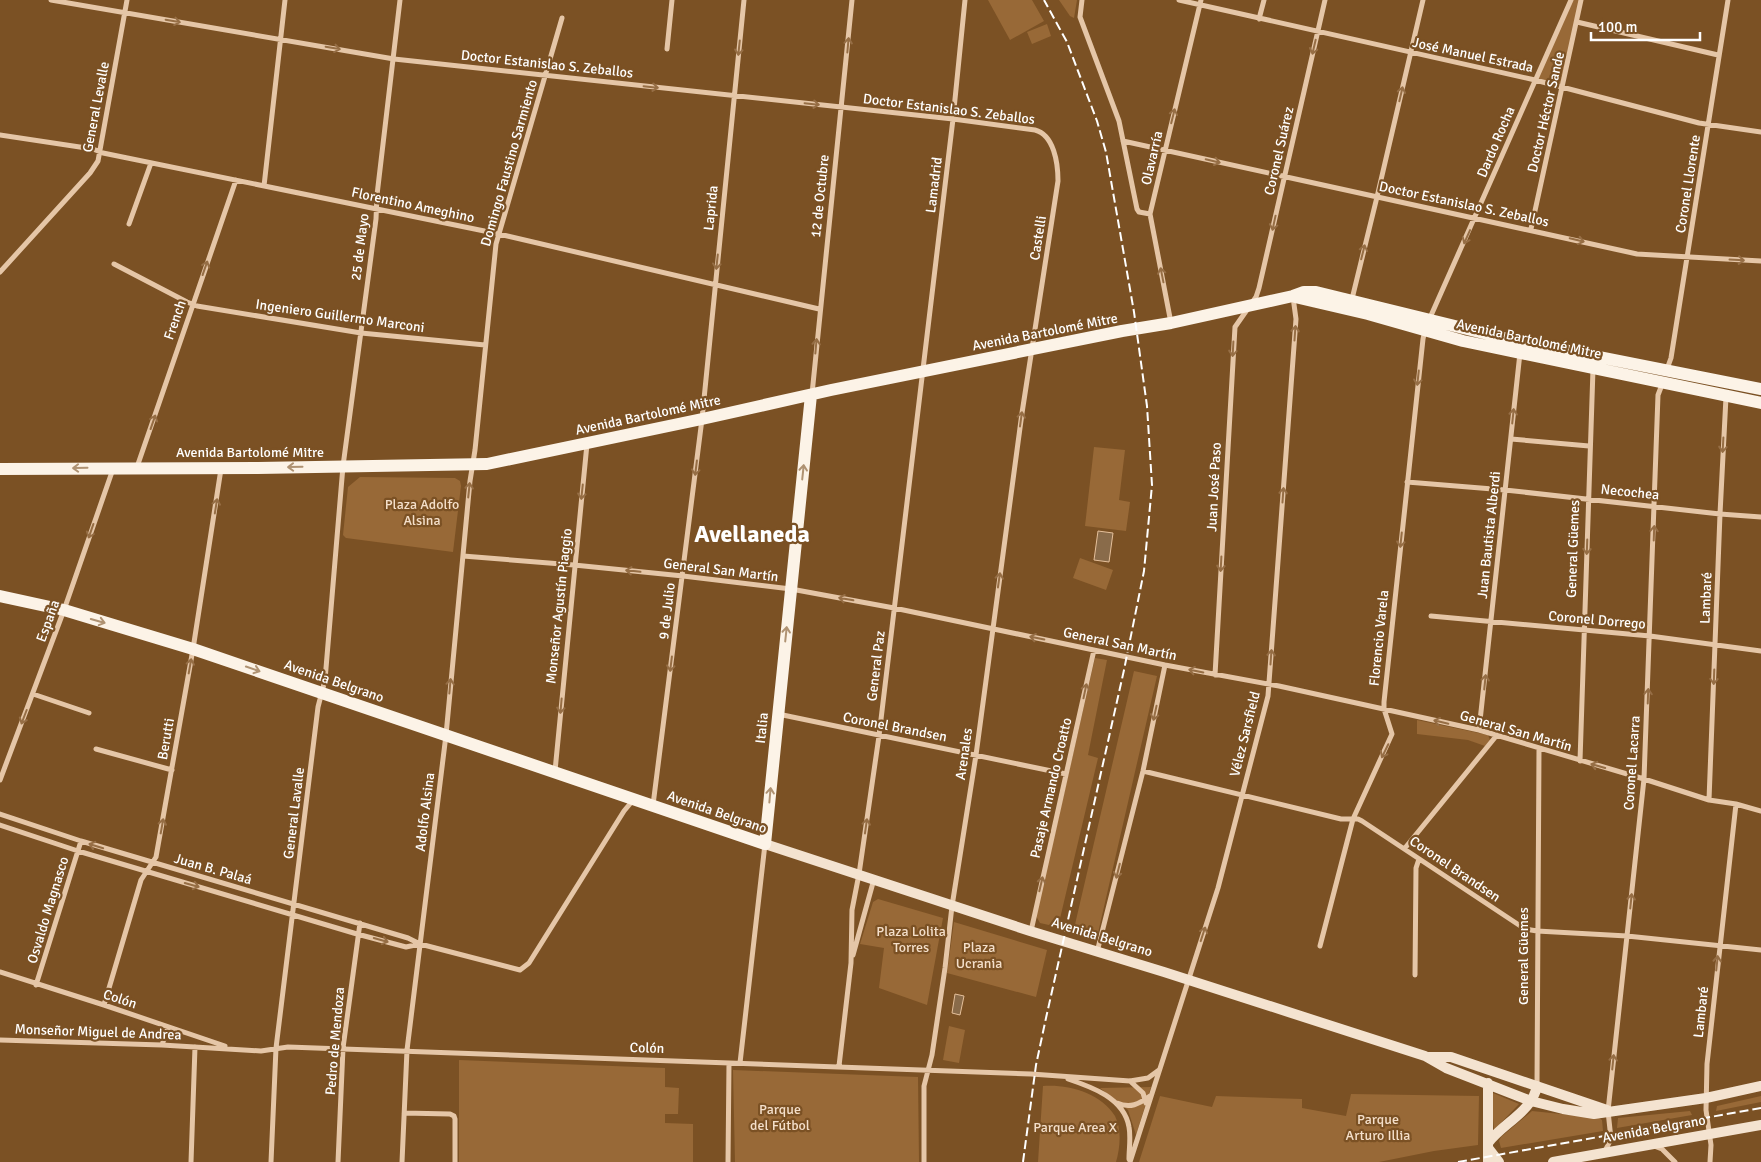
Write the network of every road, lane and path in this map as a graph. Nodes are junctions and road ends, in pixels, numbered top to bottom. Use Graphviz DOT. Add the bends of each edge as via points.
graph roads {
  1 [pos="51,0"];
  2 [pos="127,0"];
  3 [pos="285,0"];
  4 [pos="400,0"];
  5 [pos="672,0"];
  6 [pos="744,0"];
  7 [pos="852,0"];
  8 [pos="964,0"];
  9 [pos="1082,0"];
  10 [pos="1179,0"];
  11 [pos="1264,0"];
  12 [pos="1325,0"];
  13 [pos="1423,0"];
  14 [pos="1571,0"];
  15 [pos="1581,0"];
  16 [pos="1728,0"];
  17 [pos="1200,2"];
  18 [pos="125,13"];
  19 [pos="562,18"];
  20 [pos="1260,18"];
  21 [pos="1577,22"];
  22 [pos="1317,32"];
  23 [pos="281,39"];
  24 [pos="667,49"];
  25 [pos="1411,53"];
  26 [pos="1718,56"];
  27 [pos="394,59"];
  28 [pos="545,75"];
  29 [pos="1535,80"];
  30 [pos="1563,88"];
  31 [pos="734,96"];
  32 [pos="842,107"];
  33 [pos="953,119"];
  34 [pos="1708,124"];
  35 [pos="1042,132"];
  36 [pos="1761,132"];
  37 [pos="0,135"];
  38 [pos="1123,141"];
  39 [pos="1165,150"];
  40 [pos="100,152"];
  41 [pos="151,163"];
  42 [pos="1284,177"];
  43 [pos="236,180"];
  44 [pos="264,186"];
  45 [pos="1377,197"];
  46 [pos="376,209"];
  47 [pos="1150,214"];
  48 [pos="1475,219"];
  49 [pos="129,224"];
  50 [pos="1531,229"];
  51 [pos="499,234"];
  52 [pos="1688,257"];
  53 [pos="1761,262"];
  54 [pos="114,264"];
  55 [pos="0,272"];
  56 [pos="714,284"];
  57 [pos="1293,296"];
  58 [pos="1352,300"];
  59 [pos="192,305"];
  60 [pos="1250,305"];
  61 [pos="819,309"];
  62 [pos="1171,323"];
  63 [pos="1427,326"];
  64 [pos="361,333"];
  65 [pos="485,345"];
  66 [pos="1520,347"];
  67 [pos="1032,350"];
  68 [pos="1593,368"];
  69 [pos="922,372"];
  70 [pos="1664,377"];
  71 [pos="1761,389"];
  72 [pos="812,395"];
  73 [pos="1726,396"];
  74 [pos="1761,403"];
  75 [pos="702,419"];
  76 [pos="1511,439"];
  77 [pos="587,443"];
  78 [pos="1589,446"];
  79 [pos="472,465"];
  80 [pos="343,466"];
  81 [pos="113,468"];
  82 [pos="137,468"];
  83 [pos="222,468"];
  84 [pos="0,470"];
  85 [pos="1407,482"];
  86 [pos="1505,490"];
  87 [pos="1589,498"];
  88 [pos="1655,506"];
  89 [pos="1720,514"];
  90 [pos="1761,517"];
  91 [pos="462,556"];
  92 [pos="574,565"];
  93 [pos="682,576"];
  94 [pos="790,589"];
  95 [pos="0,596"];
  96 [pos="894,608"];
  97 [pos="64,610"];
  98 [pos="1431,616"];
  99 [pos="1492,621"];
  100 [pos="992,629"];
  101 [pos="1584,630"];
  102 [pos="1650,636"];
  103 [pos="1715,645"];
  104 [pos="193,649"];
  105 [pos="1094,650"];
  106 [pos="1761,651"];
  107 [pos="1165,666"];
  108 [pos="1215,675"];
  109 [pos="1269,684"];
  110 [pos="322,693"];
  111 [pos="33,694"];
  112 [pos="1384,709"];
  113 [pos="89,713"];
  114 [pos="778,714"];
  115 [pos="1479,730"];
  116 [pos="446,735"];
  117 [pos="1497,735"];
  118 [pos="879,736"];
  119 [pos="96,749"];
  120 [pos="1539,749"];
  121 [pos="976,755"];
  122 [pos="1580,760"];
  123 [pos="172,770"];
  124 [pos="555,772"];
  125 [pos="1143,772"];
  126 [pos="1066,774"];
  127 [pos="1644,779"];
  128 [pos="0,780"];
  129 [pos="1242,796"];
  130 [pos="634,799"];
  131 [pos="1709,800"];
  132 [pos="1736,804"];
  133 [pos="653,805"];
  134 [pos="1761,811"];
  135 [pos="0,814"];
  136 [pos="1353,819"];
  137 [pos="0,824"];
  138 [pos="81,841"];
  139 [pos="765,844"];
  140 [pos="1405,848"];
  141 [pos="78,851"];
  142 [pos="1419,859"];
  143 [pos="153,863"];
  144 [pos="146,871"];
  145 [pos="859,874"];
  146 [pos="874,879"];
  147 [pos="294,904"];
  148 [pos="952,906"];
  149 [pos="292,914"];
  150 [pos="360,923"];
  151 [pos="1030,931"];
  152 [pos="1537,931"];
  153 [pos="358,934"];
  154 [pos="1627,936"];
  155 [pos="420,944"];
  156 [pos="1320,946"];
  157 [pos="1719,946"];
  158 [pos="1761,950"];
  159 [pos="1097,952"];
  160 [pos="851,963"];
  161 [pos="0,972"];
  162 [pos="1415,975"];
  163 [pos="1188,980"];
  164 [pos="36,985"];
  165 [pos="104,1005"];
  166 [pos="168,1027"];
  167 [pos="0,1040"];
  168 [pos="162,1045"];
  169 [pos="195,1047"];
  170 [pos="276,1048"];
  171 [pos="343,1048"];
  172 [pos="233,1049"];
  173 [pos="408,1050"];
  174 [pos="1425,1056"];
  175 [pos="729,1063"];
  176 [pos="740,1063"];
  177 [pos="839,1066"];
  178 [pos="928,1070"];
  179 [pos="1159,1070"];
  180 [pos="1060,1076"];
  181 [pos="1130,1081"];
  182 [pos="1488,1083"];
  183 [pos="1536,1086"];
  184 [pos="1761,1086"];
  185 [pos="1151,1095"];
  186 [pos="1706,1098"];
  187 [pos="1145,1099"];
  188 [pos="1531,1101"];
  189 [pos="1116,1102"];
  190 [pos="1147,1108"];
  191 [pos="1608,1111"];
  192 [pos="404,1113"];
  193 [pos="1761,1125"];
  194 [pos="1710,1134"];
  195 [pos="1651,1144"];
  196 [pos="1488,1145"];
  197 [pos="1603,1154"];
  198 [pos="191,1162"];
  199 [pos="271,1162"];
  200 [pos="338,1162"];
  201 [pos="402,1162"];
  202 [pos="455,1162"];
  203 [pos="728,1162"];
  204 [pos="924,1162"];
  205 [pos="1129,1162"];
  206 [pos="1488,1162"];
  207 [pos="1499,1162"];
  208 [pos="1553,1162"];
  209 [pos="1675,1162"];
  210 [pos="1710,1162"];
  1 -- 18 [label="street, Doctor Estanislao S. Zeballos"];
  2 -- 18 [label="street, General Levalle"];
  3 -- 23 [label="street"];
  4 -- 27 [label="street, 25 de Mayo"];
  5 -- 24 [label="street"];
  6 -- 31 [label="street, Laprida, one-way"];
  32 -- 7 [label="street, 12 de Octubre, one-way"];
  8 -- 33 [label="street, Lamadrid"];
  9 -- 38 [label="street" via="1080,17 1114,104"];
  10 -- 17 [label="street, José Manuel Estrada"];
  11 -- 20 [label="street"];
  12 -- 22 [label="street, Coronel Suárez"];
  13 -- 25 [label="street"];
  14 -- 29 [label="street, Dardo Rocha"];
  15 -- 21 [label="street, Doctor Héctor Sande"];
  16 -- 26 [label="street, Coronel Llorente"];
  17 -- 20 [label="street, José Manuel Estrada"];
  39 -- 17 [label="street, Olavarría, one-way"];
  18 -- 23 [label="street, Doctor Estanislao S. Zeballos, one-way"];
  18 -- 40 [label="street, General Levalle"];
  19 -- 28 [label="street, Domingo Faustino Sarmiento"];
  20 -- 22 [label="street, José Manuel Estrada"];
  21 -- 26 [label="street"];
  21 -- 30 [label="street, Doctor Héctor Sande"];
  22 -- 25 [label="street, José Manuel Estrada"];
  22 -- 42 [label="street, Coronel Suárez, one-way"];
  23 -- 27 [label="street, Doctor Estanislao S. Zeballos, one-way"];
  23 -- 44 [label="street"];
  25 -- 29 [label="street, José Manuel Estrada"];
  45 -- 25 [label="street, one-way"];
  26 -- 34 [label="street, Coronel Llorente"];
  27 -- 28 [label="street, Doctor Estanislao S. Zeballos"];
  27 -- 46 [label="street, 25 de Mayo"];
  28 -- 31 [label="street, Doctor Estanislao S. Zeballos, one-way"];
  28 -- 51 [label="street, Domingo Faustino Sarmiento"];
  29 -- 30 [label="street, José Manuel Estrada"];
  29 -- 48 [label="street, Dardo Rocha"];
  30 -- 34 [label="street, José Manuel Estrada"];
  30 -- 50 [label="street, Doctor Héctor Sande"];
  31 -- 32 [label="street, Doctor Estanislao S. Zeballos, one-way"];
  31 -- 56 [label="street, Laprida, one-way"];
  32 -- 33 [label="street, Doctor Estanislao S. Zeballos"];
  32 -- 61 [label="street, 12 de Octubre"];
  33 -- 35 [label="street, Doctor Estanislao S. Zeballos"];
  33 -- 69 [label="street, Lamadrid"];
  34 -- 36 [label="street, José Manuel Estrada"];
  34 -- 52 [label="street, Coronel Llorente"];
  35 -- 67 [label="street, Castelli" via="1056,160 1058,181"];
  37 -- 40 [label="street, Florentino Ameghino"];
  38 -- 39 [label="street, Doctor Estanislao S. Zeballos"];
  38 -- 47 [label="street" via="1136,209"];
  39 -- 42 [label="street, Doctor Estanislao S. Zeballos, one-way"];
  39 -- 47 [label="street, Olavarría"];
  40 -- 41 [label="street, Florentino Ameghino"];
  40 -- 55 [label="street, General Levalle" via="90,173"];
  41 -- 43 [label="street, Florentino Ameghino"];
  41 -- 49 [label="street"];
  42 -- 45 [label="street, Doctor Estanislao S. Zeballos"];
  42 -- 60 [label="street, Coronel Suárez, one-way" via="1260,288"];
  43 -- 44 [label="street, Florentino Ameghino"];
  59 -- 43 [label="street, French, one-way"];
  44 -- 46 [label="street, Florentino Ameghino"];
  45 -- 48 [label="street, Doctor Estanislao S. Zeballos"];
  58 -- 45 [label="street, one-way"];
  46 -- 51 [label="street, Florentino Ameghino"];
  46 -- 64 [label="street, 25 de Mayo"];
  62 -- 47 [label="street, Olavarría, one-way"];
  48 -- 50 [label="street, Doctor Estanislao S. Zeballos"];
  48 -- 63 [label="street, Dardo Rocha, one-way"];
  50 -- 52 [label="street, Doctor Estanislao S. Zeballos, one-way" via="1637,254"];
  51 -- 56 [label="street, Florentino Ameghino"];
  51 -- 65 [label="street, Domingo Faustino Sarmiento"];
  52 -- 53 [label="street, Doctor Estanislao S. Zeballos, one-way"];
  52 -- 70 [label="street, Coronel Llorente"];
  54 -- 59 [label="street, Ingeniero Guillermo Marconi"];
  56 -- 61 [label="street, Florentino Ameghino"];
  56 -- 75 [label="street, Laprida"];
  57 -- 58 [label="main road, Avenida Bartolomé Mitre" via="1316,292"];
  57 -- 60 [label="main road, Avenida Bartolomé Mitre"];
  57 -- 63 [label="main road, Avenida Bartolomé Mitre"];
  109 -- 57 [label="street, Vélez Sarsfield, one-way" via="1296,319"];
  58 -- 63 [label="main road, Avenida Bartolomé Mitre"];
  59 -- 64 [label="street, Ingeniero Guillermo Marconi"];
  82 -- 59 [label="street, French, one-way"];
  60 -- 62 [label="main road, Avenida Bartolomé Mitre"];
  60 -- 108 [label="street, Juan José Paso, one-way" via="1234,332"];
  72 -- 61 [label="street, 12 de Octubre, one-way"];
  62 -- 67 [label="main road, Avenida Bartolomé Mitre"];
  63 -- 66 [label="main road, Avenida Bartolomé Mitre" via="1464,341"];
  63 -- 85 [label="street, Florencio Varela, one-way" via="1422,339"];
  64 -- 65 [label="street, Ingeniero Guillermo Marconi"];
  64 -- 80 [label="street, 25 de Mayo"];
  65 -- 79 [label="street, Domingo Faustino Sarmiento"];
  66 -- 68 [label="main road, Avenida Bartolomé Mitre"];
  66 -- 70 [label="main road, Avenida Bartolomé Mitre"];
  76 -- 66 [label="street, Juan Bautista Alberdi, one-way"];
  67 -- 69 [label="main road, Avenida Bartolomé Mitre"];
  100 -- 67 [label="street, Arenales, one-way"];
  68 -- 70 [label="main road, Avenida Bartolomé Mitre"];
  68 -- 78 [label="street, General Güemes"];
  69 -- 72 [label="main road, Avenida Bartolomé Mitre"];
  69 -- 96 [label="street, General Paz"];
  70 -- 71 [label="main road, Avenida Bartolomé Mitre"];
  70 -- 73 [label="main road, Avenida Bartolomé Mitre"];
  70 -- 88 [label="street, Coronel Lacarra" via="1658,395"];
  72 -- 75 [label="main road, Avenida Bartolomé Mitre"];
  94 -- 72 [label="main road, Italia, one-way"];
  73 -- 74 [label="main road, Avenida Bartolomé Mitre"];
  73 -- 89 [label="street, Lambaré, one-way"];
  75 -- 77 [label="main road, Avenida Bartolomé Mitre"];
  75 -- 93 [label="street, 9 de Julio, one-way"];
  76 -- 78 [label="street"];
  76 -- 86 [label="street, Juan Bautista Alberdi"];
  77 -- 79 [label="main road, Avenida Bartolomé Mitre"];
  77 -- 92 [label="street, Monseñor Agustín Piaggio, one-way"];
  78 -- 87 [label="street, General Güemes"];
  79 -- 80 [label="main road, Avenida Bartolomé Mitre"];
  91 -- 79 [label="street, Adolfo Alsina, one-way"];
  80 -- 83 [label="main road, Avenida Bartolomé Mitre, one-way"];
  80 -- 110 [label="street, General Lavalle"];
  81 -- 82 [label="main road, Avenida Bartolomé Mitre"];
  81 -- 84 [label="main road, Avenida Bartolomé Mitre, one-way"];
  81 -- 97 [label="street, España, one-way"];
  82 -- 83 [label="main road, Avenida Bartolomé Mitre"];
  104 -- 83 [label="street, Berutti, one-way"];
  85 -- 86 [label="street, Necochea"];
  85 -- 112 [label="street, Florencio Varela, one-way"];
  86 -- 87 [label="street, Necochea"];
  86 -- 99 [label="street, Juan Bautista Alberdi"];
  87 -- 88 [label="street, Necochea"];
  87 -- 101 [label="street, General Güemes, one-way"];
  88 -- 89 [label="street, Necochea"];
  102 -- 88 [label="street, Coronel Lacarra, one-way"];
  89 -- 90 [label="street, Necochea"];
  89 -- 103 [label="street, Lambaré"];
  91 -- 92 [label="street, General San Martín"];
  116 -- 91 [label="street, Adolfo Alsina, one-way"];
  93 -- 92 [label="street, General San Martín, one-way"];
  92 -- 124 [label="street, Monseñor Agustín Piaggio, one-way"];
  93 -- 94 [label="street, General San Martín"];
  93 -- 133 [label="street, 9 de Julio, one-way"];
  96 -- 94 [label="street, General San Martín, one-way"];
  114 -- 94 [label="main road, Italia, one-way"];
  95 -- 97 [label="main road, Avenida Belgrano"];
  96 -- 100 [label="street, General San Martín"];
  96 -- 118 [label="street, General Paz"];
  97 -- 104 [label="main road, Avenida Belgrano, one-way"];
  97 -- 111 [label="street, España"];
  98 -- 99 [label="street, Coronel Dorrego"];
  99 -- 101 [label="street, Coronel Dorrego"];
  115 -- 99 [label="street, Juan Bautista Alberdi, one-way"];
  105 -- 100 [label="street, General San Martín, one-way"];
  100 -- 121 [label="street, Arenales"];
  101 -- 102 [label="street, Coronel Dorrego"];
  101 -- 122 [label="street, General Güemes"];
  102 -- 103 [label="street, Coronel Dorrego"];
  127 -- 102 [label="street, Coronel Lacarra, one-way"];
  103 -- 106 [label="street, Coronel Dorrego"];
  103 -- 131 [label="street, Lambaré, one-way"];
  104 -- 110 [label="main road, Avenida Belgrano, one-way"];
  123 -- 104 [label="street, Berutti, one-way"];
  105 -- 107 [label="street, General San Martín"];
  126 -- 105 [label="street, Pasaje Armando Croatto, one-way"];
  108 -- 107 [label="street, General San Martín, one-way"];
  107 -- 125 [label="street, one-way"];
  108 -- 109 [label="street, General San Martín"];
  109 -- 112 [label="street, General San Martín"];
  109 -- 129 [label="street, Vélez Sarsfield"];
  110 -- 116 [label="main road, Avenida Belgrano"];
  110 -- 147 [label="street, General Lavalle"];
  111 -- 113 [label="street"];
  111 -- 128 [label="street, España, one-way"];
  115 -- 112 [label="street, General San Martín, one-way"];
  112 -- 136 [label="street, Florencio Varela, one-way" via="1392,731 1391,738"];
  114 -- 118 [label="street, Coronel Brandsen"];
  139 -- 114 [label="main road, Italia, one-way"];
  115 -- 117 [label="street, General San Martín"];
  116 -- 124 [label="main road, Avenida Belgrano"];
  116 -- 155 [label="street, Adolfo Alsina"];
  117 -- 120 [label="street, General San Martín"];
  117 -- 140 [label="street"];
  118 -- 121 [label="street, Coronel Brandsen"];
  145 -- 118 [label="street, General Paz, one-way"];
  119 -- 123 [label="street"];
  120 -- 122 [label="street, General San Martín"];
  120 -- 152 [label="street, General Güemes"];
  121 -- 126 [label="street, Coronel Brandsen"];
  121 -- 148 [label="street, Arenales"];
  127 -- 122 [label="street, General San Martín, one-way"];
  143 -- 123 [label="street, Berutti, one-way"];
  124 -- 130 [label="main road, Avenida Belgrano"];
  125 -- 129 [label="street, Coronel Brandsen"];
  125 -- 159 [label="street, one-way"];
  151 -- 126 [label="street, Pasaje Armando Croatto, one-way"];
  127 -- 131 [label="street, General San Martín"];
  154 -- 127 [label="street, Coronel Lacarra, one-way"];
  129 -- 136 [label="street, Coronel Brandsen"];
  163 -- 129 [label="street, Vélez Sarsfield, one-way" via="1218,888"];
  130 -- 133 [label="main road, Avenida Belgrano"];
  130 -- 155 [label="street, Juan B. Palaá" via="529,963 520,970"];
  131 -- 132 [label="street, General San Martín"];
  132 -- 134 [label="street, General San Martín"];
  132 -- 157 [label="street, Lambaré"];
  133 -- 139 [label="main road, Avenida Belgrano"];
  135 -- 138 [label="street, Juan B. Palaá"];
  136 -- 140 [label="street, Coronel Brandsen" via="1362,821"];
  136 -- 156 [label="street, Florencio Varela"];
  137 -- 141 [label="street, Juan B. Palaá"];
  138 -- 141 [label="street, Osvaldo Magnasco"];
  143 -- 138 [label="street, Juan B. Palaá, one-way"];
  139 -- 145 [label="main road, Avenida Belgrano"];
  139 -- 176 [label="street, Italia"];
  140 -- 142 [label="street, Coronel Brandsen"];
  141 -- 144 [label="street, Juan B. Palaá"];
  141 -- 164 [label="street, Osvaldo Magnasco"];
  142 -- 152 [label="street, Coronel Brandsen" via="1523,928"];
  142 -- 162 [label="street" via="1416,868"];
  143 -- 144 [label="street, Berutti"];
  143 -- 147 [label="street, Juan B. Palaá"];
  144 -- 149 [label="street, Juan B. Palaá, one-way"];
  144 -- 165 [label="street, Berutti"];
  145 -- 146 [label="main road, Avenida Belgrano"];
  145 -- 160 [label="street, General Paz" via="851,917"];
  146 -- 148 [label="main road, Avenida Belgrano"];
  146 -- 160 [label="street, General Paz"];
  147 -- 149 [label="street, General Lavalle"];
  147 -- 150 [label="street, Juan B. Palaá"];
  148 -- 151 [label="main road, Avenida Belgrano"];
  148 -- 178 [label="street, Arenales"];
  149 -- 153 [label="street, Juan B. Palaá"];
  149 -- 170 [label="street, General Lavalle"];
  150 -- 153 [label="street, Pedro de Mendoza"];
  150 -- 155 [label="street, Juan B. Palaá"];
  151 -- 159 [label="main road, Avenida Belgrano"];
  152 -- 154 [label="street, Coronel Brandsen"];
  152 -- 183 [label="street, General Güemes"];
  153 -- 155 [label="street, Juan B. Palaá, one-way" via="406,947"];
  153 -- 171 [label="street, Pedro de Mendoza"];
  154 -- 157 [label="street, Coronel Brandsen"];
  191 -- 154 [label="street, Coronel Lacarra, one-way"];
  155 -- 173 [label="street, Adolfo Alsina"];
  157 -- 158 [label="street, Coronel Brandsen"];
  186 -- 157 [label="street, Lambaré, one-way"];
  159 -- 163 [label="main road, Avenida Belgrano"];
  160 -- 177 [label="street, General Paz"];
  161 -- 164 [label="street, Colón"];
  163 -- 174 [label="main road, Avenida Belgrano"];
  163 -- 179 [label="street, Vélez Sarsfield"];
  164 -- 165 [label="street, Colón"];
  165 -- 166 [label="street, Colón"];
  166 -- 168 [label="street"];
  166 -- 172 [label="street, Colón"];
  167 -- 168 [label="street, Monseñor Miguel de Andrea"];
  168 -- 169 [label="street, Monseñor Miguel de Andrea"];
  169 -- 172 [label="street, Colón"];
  169 -- 198 [label="street"];
  170 -- 171 [label="street, Colón"];
  170 -- 172 [label="street, Colón" via="261,1051"];
  170 -- 199 [label="street, General Lavalle"];
  171 -- 173 [label="street, Colón"];
  171 -- 200 [label="street, Pedro de Mendoza"];
  173 -- 175 [label="street, Colón"];
  173 -- 192 [label="street, Adolfo Alsina"];
  174 -- 182 [label="main road, Avenida Belgrano" via="1446,1068"];
  174 -- 183 [label="main road, Avenida Belgrano" via="1450,1057"];
  175 -- 176 [label="street, Colón"];
  175 -- 203 [label="street"];
  176 -- 177 [label="street, Colón"];
  177 -- 178 [label="street, Colón"];
  178 -- 180 [label="street, Colón"];
  178 -- 204 [label="street, Arenales" via="924,1086"];
  179 -- 181 [label="street, Colón" via="1148,1078"];
  179 -- 185 [label="street, Vélez Sarsfield"];
  180 -- 181 [label="street, Colón"];
  180 -- 189 [label="street, Colón" via="1092,1088"];
  181 -- 187 [label="street"];
  182 -- 188 [label="main road, Avenida Belgrano"];
  182 -- 196 [label="main road"];
  183 -- 188 [label="main road, General Güemes"];
  183 -- 191 [label="main road, Avenida Belgrano"];
  184 -- 186 [label="main road, Avenida Belgrano"];
  185 -- 187 [label="street"];
  185 -- 190 [label="street, Vélez Sarsfield"];
  186 -- 191 [label="main road, Avenida Belgrano"];
  186 -- 194 [label="street, Lambaré"];
  187 -- 189 [label="street" via="1127,1106"];
  187 -- 190 [label="street"];
  188 -- 191 [label="main road, Avenida Belgrano" via="1563,1110 1594,1114"];
  188 -- 196 [label="main road, General Güemes" via="1496,1133"];
  189 -- 205 [label="street" via="1129,1126"];
  190 -- 205 [label="street, Vélez Sarsfield"];
  191 -- 197 [label="street, Coronel Lacarra" via="1611,1139"];
  192 -- 201 [label="street, Adolfo Alsina"];
  192 -- 202 [label="street" via="454,1116"];
  193 -- 194 [label="main road, Avenida Belgrano"];
  194 -- 195 [label="main road, Avenida Belgrano"];
  194 -- 210 [label="street, Lambaré"];
  195 -- 197 [label="main road, Avenida Belgrano"];
  195 -- 209 [label="street" via="1662,1149"];
  196 -- 206 [label="main road"];
  196 -- 207 [label="main road"];
  197 -- 208 [label="main road, Avenida Belgrano"];
}
